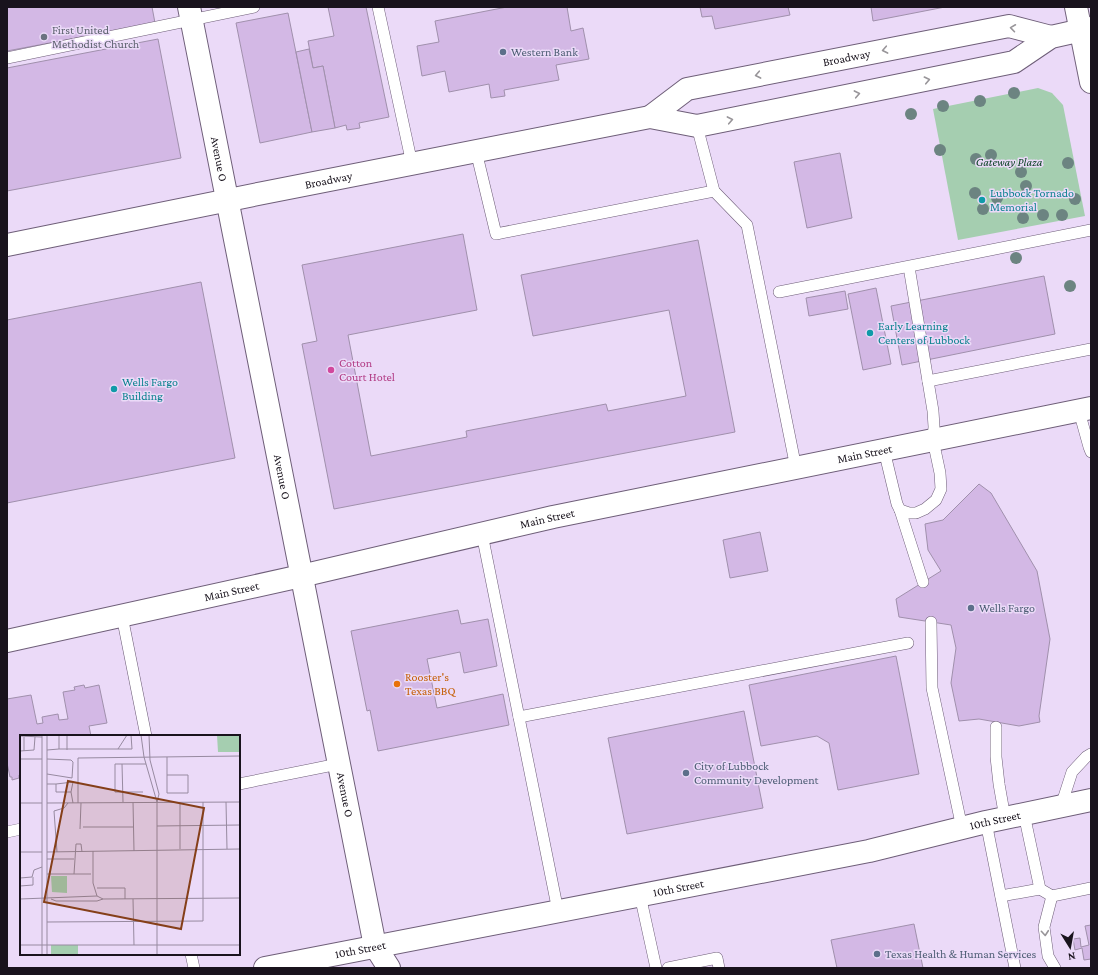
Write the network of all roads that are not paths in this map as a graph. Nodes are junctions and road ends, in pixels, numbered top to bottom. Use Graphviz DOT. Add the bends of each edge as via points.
graph roads {
  1 [pos="254,7"];
  2 [pos="378,7"];
  3 [pos="1076,7"];
  4 [pos="190,13"];
  5 [pos="1086,29"];
  6 [pos="1051,37"];
  7 [pos="7,58"];
  8 [pos="1091,82"];
  9 [pos="650,117"];
  10 [pos="697,126"];
  11 [pos="476,151"];
  12 [pos="412,164"];
  13 [pos="714,191"];
  14 [pos="226,200"];
  15 [pos="1091,230"];
  16 [pos="7,245"];
  17 [pos="909,267"];
  18 [pos="779,292"];
  19 [pos="1091,350"];
  20 [pos="928,381"];
  21 [pos="1085,410"];
  22 [pos="933,440"];
  23 [pos="884,450"];
  24 [pos="1091,452"];
  25 [pos="796,468"];
  26 [pos="900,510"];
  27 [pos="482,534"];
  28 [pos="301,576"];
  29 [pos="923,582"];
  30 [pos="122,616"];
  31 [pos="931,622"];
  32 [pos="7,641"];
  33 [pos="908,643"];
  34 [pos="519,717"];
  35 [pos="996,727"];
  36 [pos="146,735"];
  37 [pos="1091,754"];
  38 [pos="338,764"];
  39 [pos="240,784"];
  40 [pos="1091,800"];
  41 [pos="1061,806"];
  42 [pos="1005,818"];
  43 [pos="962,828"];
  44 [pos="20,829"];
  45 [pos="7,832"];
  46 [pos="1091,888"];
  47 [pos="1040,889"];
  48 [pos="640,895"];
  49 [pos="1001,896"];
  50 [pos="1052,896"];
  51 [pos="558,911"];
  52 [pos="375,946"];
  53 [pos="191,955"];
  54 [pos="194,968"];
  55 [pos="265,968"];
  56 [pos="371,968"];
  57 [pos="389,968"];
  58 [pos="656,968"];
  59 [pos="668,968"];
  60 [pos="718,968"];
  61 [pos="1015,968"];
  62 [pos="1055,968"];
  1 -- 4 [label="lane"];
  2 -- 12 [label="lane"];
  3 -- 5 [label="main road"];
  4 -- 7 [label="lane"];
  4 -- 14 [label="main road, Avenue O"];
  5 -- 6 [label="main road, Broadway"];
  5 -- 8 [label="main road"];
  6 -- 9 [label="main road, Broadway, one-way" via="1009,26 687,89"];
  10 -- 6 [label="main road, Broadway, one-way" via="1014,62"];
  9 -- 10 [label="main road, Broadway"];
  9 -- 11 [label="main road, Broadway"];
  10 -- 13 [label="lane"];
  11 -- 12 [label="main road, Broadway"];
  11 -- 13 [label="lane" via="496,234"];
  12 -- 14 [label="main road, Broadway"];
  13 -- 25 [label="lane" via="747,225"];
  14 -- 16 [label="main road, Broadway"];
  14 -- 28 [label="main road, Avenue O"];
  15 -- 17 [label="lane"];
  17 -- 18 [label="lane"];
  17 -- 20 [label="lane"];
  19 -- 20 [label="lane"];
  20 -- 22 [label="lane" via="934,419"];
  21 -- 22 [label="main road, Main Street"];
  21 -- 24 [label="lane"];
  22 -- 23 [label="main road, Main Street"];
  22 -- 26 [label="lane" via="940,473 939,495 925,509 916,513"];
  23 -- 25 [label="main road, Main Street"];
  23 -- 26 [label="lane"];
  25 -- 27 [label="main road, Main Street" via="553,517"];
  26 -- 29 [label="lane"];
  27 -- 28 [label="main road, Main Street"];
  27 -- 34 [label="lane"];
  28 -- 30 [label="main road, Main Street"];
  28 -- 38 [label="main road, Avenue O"];
  30 -- 32 [label="main road, Main Street"];
  30 -- 36 [label="lane"];
  31 -- 43 [label="lane" via="932,688"];
  33 -- 34 [label="lane"];
  34 -- 51 [label="lane"];
  35 -- 42 [label="lane" via="996,757"];
  37 -- 41 [label="lane" via="1072,772"];
  38 -- 39 [label="lane"];
  38 -- 52 [label="main road, Avenue O"];
  40 -- 41 [label="main road, 10th Street"];
  41 -- 42 [label="main road, 10th Street"];
  42 -- 43 [label="main road, 10th Street"];
  42 -- 47 [label="lane"];
  42 -- 49 [label="lane"];
  43 -- 48 [label="main road, 10th Street" via="869,851"];
  44 -- 45 [label="lane"];
  46 -- 50 [label="lane"];
  47 -- 49 [label="lane"];
  47 -- 50 [label="lane"];
  48 -- 51 [label="main road, 10th Street"];
  48 -- 58 [label="lane"];
  49 -- 61 [label="lane"];
  50 -- 62 [label="lane, one-way" via="1044,927 1048,956"];
  51 -- 52 [label="main road, 10th Street"];
  52 -- 55 [label="main road, 10th Street"];
  52 -- 56 [label="main road, Avenue O"];
  52 -- 57 [label="main road, Avenue O"];
  53 -- 54 [label="lane"];
  59 -- 60 [label="lane" via="717,958"];
}
